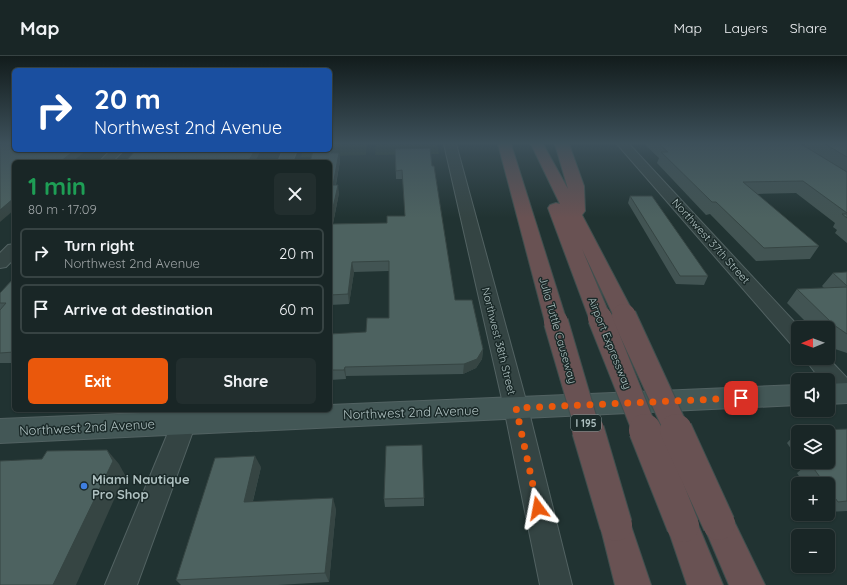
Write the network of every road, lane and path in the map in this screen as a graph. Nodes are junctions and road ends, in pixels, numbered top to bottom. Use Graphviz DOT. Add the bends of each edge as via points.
graph roads {
  1 [pos="456,169"];
  2 [pos="510,169"];
  3 [pos="542,169"];
  4 [pos="549,169"];
  5 [pos="570,169"];
  6 [pos="645,169"];
  7 [pos="578,223"];
  8 [pos="12,252"];
  9 [pos="0,263"];
  10 [pos="612,317"];
  11 [pos="791,331"];
  12 [pos="820,365"];
  13 [pos="842,394"];
  14 [pos="791,395"];
  15 [pos="516,408"];
  16 [pos="187,416"];
  17 [pos="0,431"];
  18 [pos="121,585"];
  19 [pos="556,585"];
  20 [pos="633,585"];
  21 [pos="705,585"];
  22 [pos="747,585"];
  1 -- 15 [label="street, Northwest 38th Street"];
  2 -- 20 [label="highway, Julia Tuttle Causeway / I 195, bridge"];
  3 -- 10 [label="highway, Airport Expressway" via="547,186"];
  4 -- 7 [label="highway"];
  5 -- 7 [label="highway" via="576,186"];
  6 -- 11 [label="street, Northwest 37th Street"];
  7 -- 10 [label="highway"];
  8 -- 9 [label="street"];
  10 -- 21 [label="highway, Airport Expressway, bridge"];
  10 -- 22 [label="highway, bridge" via="719,524"];
  12 -- 13 [label="street"];
  14 -- 15 [label="street, Northwest 2nd Avenue"];
  15 -- 16 [label="street, Northwest 2nd Avenue"];
  15 -- 19 [label="street, Northwest 38th Street"];
  16 -- 17 [label="street, Northwest 2nd Avenue"];
  16 -- 18 [label="street"];
}
